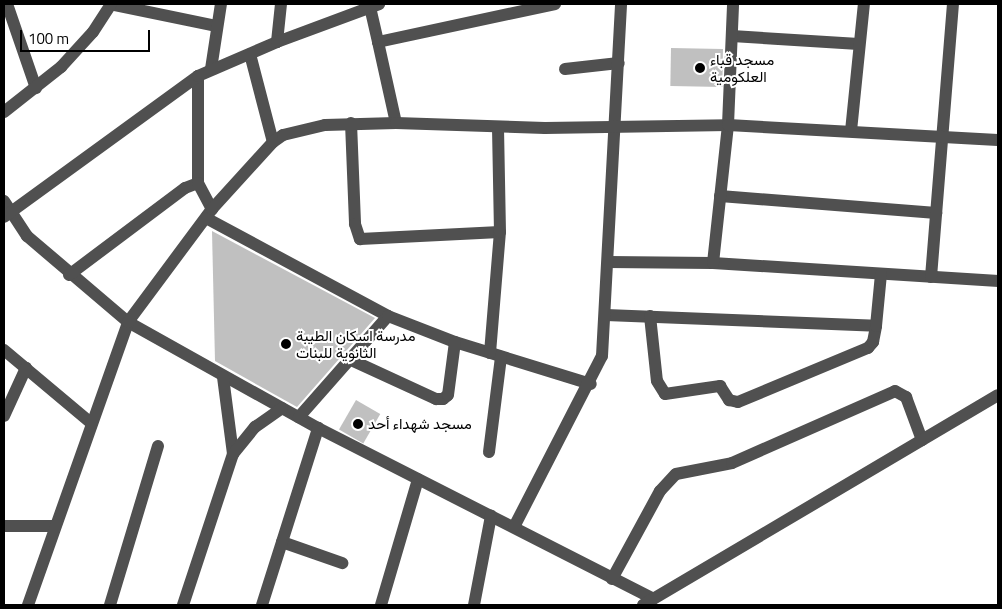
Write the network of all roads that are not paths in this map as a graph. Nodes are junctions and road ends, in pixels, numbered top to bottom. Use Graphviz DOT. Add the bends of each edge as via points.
graph roads {
  1 [pos="7,4"];
  2 [pos="111,4"];
  3 [pos="221,4"];
  4 [pos="281,4"];
  5 [pos="555,4"];
  6 [pos="621,4"];
  7 [pos="733,4"];
  8 [pos="864,4"];
  9 [pos="953,4"];
  10 [pos="375,6"];
  11 [pos="357,8"];
  12 [pos="216,26"];
  13 [pos="732,36"];
  14 [pos="277,42"];
  15 [pos="378,42"];
  16 [pos="859,44"];
  17 [pos="250,54"];
  18 [pos="619,64"];
  19 [pos="211,69"];
  20 [pos="565,69"];
  21 [pos="198,76"];
  22 [pos="36,88"];
  23 [pos="4,112"];
  24 [pos="351,123"];
  25 [pos="396,123"];
  26 [pos="616,126"];
  27 [pos="728,126"];
  28 [pos="498,128"];
  29 [pos="851,131"];
  30 [pos="941,137"];
  31 [pos="998,140"];
  32 [pos="273,142"];
  33 [pos="198,183"];
  34 [pos="720,196"];
  35 [pos="4,201"];
  36 [pos="208,213"];
  37 [pos="936,213"];
  38 [pos="7,216"];
  39 [pos="500,232"];
  40 [pos="608,262"];
  41 [pos="713,263"];
  42 [pos="881,274"];
  43 [pos="69,275"];
  44 [pos="931,277"];
  45 [pos="998,281"];
  46 [pos="606,315"];
  47 [pos="388,316"];
  48 [pos="650,316"];
  49 [pos="128,322"];
  50 [pos="876,326"];
  51 [pos="455,342"];
  52 [pos="4,350"];
  53 [pos="496,355"];
  54 [pos="350,359"];
  55 [pos="26,368"];
  56 [pos="223,377"];
  57 [pos="591,384"];
  58 [pos="998,395"];
  59 [pos="282,408"];
  60 [pos="4,416"];
  61 [pos="299,417"];
  62 [pos="91,423"];
  63 [pos="318,428"];
  64 [pos="922,440"];
  65 [pos="158,446"];
  66 [pos="489,452"];
  67 [pos="233,454"];
  68 [pos="418,479"];
  69 [pos="491,516"];
  70 [pos="4,526"];
  71 [pos="54,526"];
  72 [pos="514,527"];
  73 [pos="282,542"];
  74 [pos="342,563"];
  75 [pos="612,579"];
  76 [pos="648,602"];
  77 [pos="29,605"];
  78 [pos="110,605"];
  79 [pos="183,605"];
  80 [pos="262,605"];
  81 [pos="381,605"];
  82 [pos="474,605"];
  1 -- 22 [label="street"];
  2 -- 12 [label="street"];
  2 -- 22 [label="street" via="77,51"];
  3 -- 12 [label="street"];
  4 -- 14 [label="street"];
  5 -- 15 [label="street"];
  6 -- 18 [label="street"];
  7 -- 13 [label="street"];
  8 -- 16 [label="street"];
  9 -- 30 [label="street"];
  10 -- 11 [label="street"];
  10 -- 15 [label="street"];
  11 -- 14 [label="street"];
  12 -- 19 [label="street"];
  13 -- 16 [label="street"];
  13 -- 27 [label="street"];
  14 -- 17 [label="street"];
  15 -- 25 [label="street"];
  16 -- 29 [label="street"];
  17 -- 19 [label="street"];
  17 -- 32 [label="street"];
  18 -- 20 [label="street"];
  18 -- 26 [label="street"];
  19 -- 21 [label="street"];
  21 -- 33 [label="street"];
  21 -- 38 [label="street"];
  22 -- 23 [label="street"];
  24 -- 25 [label="street"];
  24 -- 32 [label="street" via="303,128"];
  24 -- 39 [label="street" via="355,224 360,239"];
  25 -- 28 [label="street"];
  26 -- 27 [label="street"];
  26 -- 28 [label="street"];
  26 -- 40 [label="street"];
  27 -- 29 [label="street"];
  27 -- 34 [label="street"];
  28 -- 39 [label="street"];
  29 -- 30 [label="street"];
  30 -- 31 [label="street"];
  30 -- 37 [label="street"];
  32 -- 36 [label="street"];
  33 -- 36 [label="street"];
  33 -- 43 [label="street" via="158,205"];
  34 -- 37 [label="street"];
  34 -- 41 [label="street"];
  35 -- 38 [label="street"];
  36 -- 47 [label="street"];
  36 -- 49 [label="street"];
  37 -- 44 [label="street"];
  38 -- 43 [label="street"];
  39 -- 53 [label="street"];
  40 -- 41 [label="street"];
  40 -- 46 [label="street"];
  41 -- 42 [label="street"];
  42 -- 44 [label="street"];
  42 -- 50 [label="street"];
  43 -- 49 [label="street"];
  44 -- 45 [label="street"];
  46 -- 48 [label="street"];
  46 -- 57 [label="street" via="602,356"];
  47 -- 51 [label="street"];
  47 -- 54 [label="street"];
  48 -- 50 [label="street"];
  48 -- 50 [label="street" via="653,356 661,390 671,396 720,386 734,402 868,348 873,342"];
  49 -- 56 [label="street"];
  49 -- 62 [label="street"];
  51 -- 53 [label="street"];
  51 -- 54 [label="street" via="448,395 443,400"];
  52 -- 55 [label="street"];
  53 -- 57 [label="street"];
  53 -- 66 [label="street"];
  54 -- 61 [label="street"];
  55 -- 60 [label="street"];
  55 -- 62 [label="street"];
  56 -- 59 [label="street"];
  56 -- 67 [label="street"];
  57 -- 72 [label="street"];
  58 -- 64 [label="street"];
  59 -- 61 [label="street"];
  59 -- 67 [label="street" via="255,427"];
  61 -- 63 [label="street"];
  62 -- 71 [label="street"];
  63 -- 68 [label="street"];
  63 -- 73 [label="street"];
  64 -- 75 [label="street" via="906,397 895,391 732,463 676,474 660,491"];
  64 -- 76 [label="street"];
  65 -- 78 [label="street"];
  67 -- 79 [label="street"];
  68 -- 69 [label="street"];
  68 -- 81 [label="street"];
  69 -- 72 [label="street"];
  69 -- 82 [label="street"];
  70 -- 71 [label="street"];
  71 -- 77 [label="street"];
  72 -- 75 [label="street"];
  73 -- 74 [label="street"];
  73 -- 80 [label="street"];
  75 -- 76 [label="street"];
}
